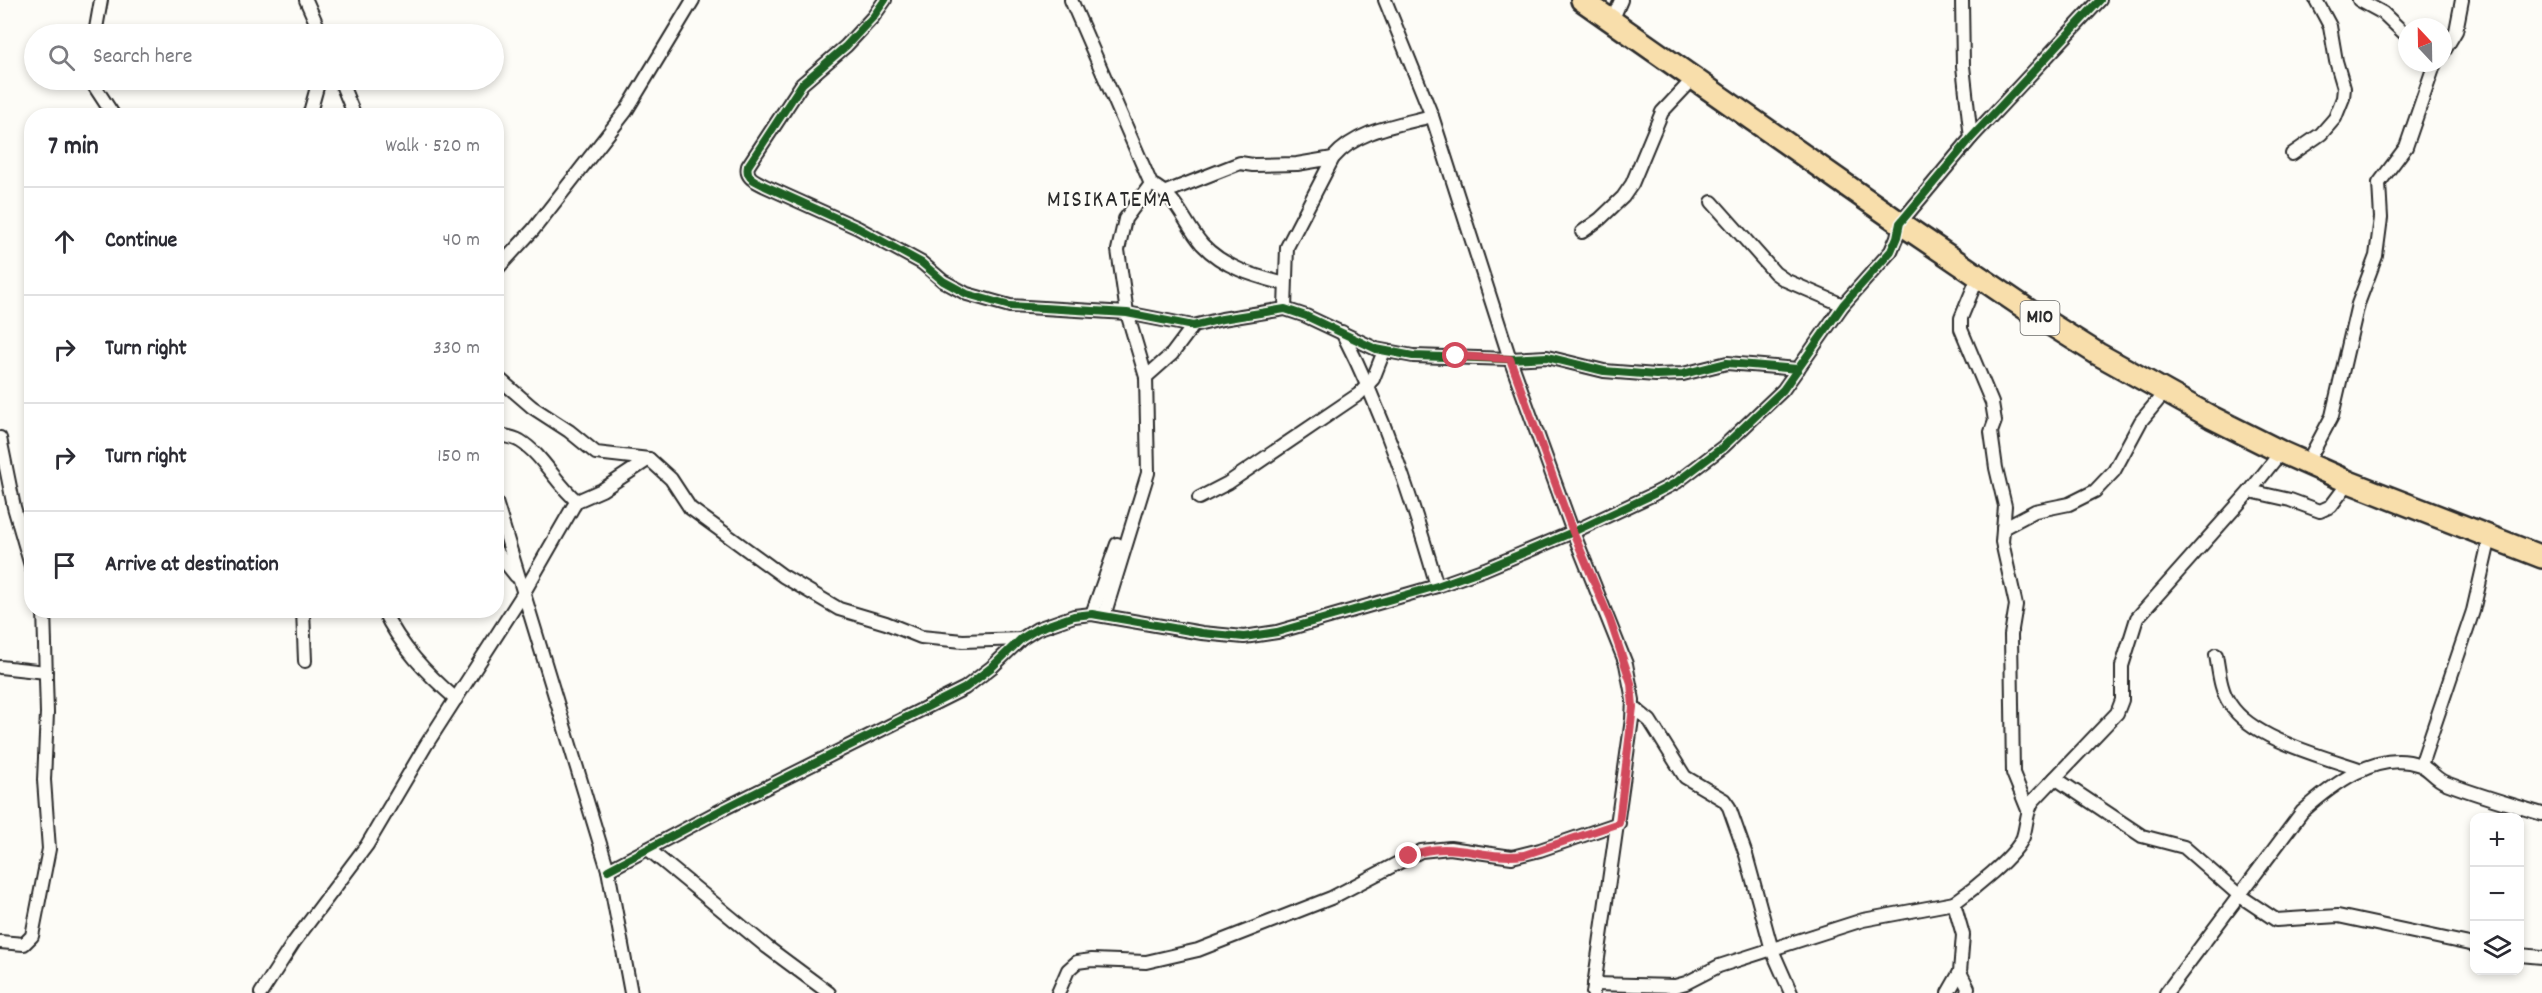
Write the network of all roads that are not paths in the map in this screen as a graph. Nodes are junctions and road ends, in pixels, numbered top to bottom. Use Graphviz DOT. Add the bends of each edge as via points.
graph roads {
  1 [pos="101,0"];
  2 [pos="306,0"];
  3 [pos="693,0"];
  4 [pos="885,0"];
  5 [pos="1071,0"];
  6 [pos="1385,0"];
  7 [pos="1582,0"];
  8 [pos="1621,0"];
  9 [pos="1962,0"];
  10 [pos="2100,0"];
  11 [pos="2316,0"];
  12 [pos="2359,0"];
  13 [pos="2462,0"];
  14 [pos="1612,21"];
  15 [pos="96,24"];
  16 [pos="317,24"];
  17 [pos="2398,27"];
  18 [pos="2452,38"];
  19 [pos="2431,72"];
  20 [pos="1694,78"];
  21 [pos="99,90"];
  22 [pos="316,90"];
  23 [pos="344,90"];
  24 [pos="109,108"];
  25 [pos="311,108"];
  26 [pos="352,108"];
  27 [pos="1432,116"];
  28 [pos="1971,138"];
  29 [pos="2292,154"];
  30 [pos="1333,158"];
  31 [pos="1151,184"];
  32 [pos="1166,192"];
  33 [pos="1712,201"];
  34 [pos="1900,223"];
  35 [pos="1582,232"];
  36 [pos="504,261"];
  37 [pos="1978,277"];
  38 [pos="1285,284"];
  39 [pos="1843,305"];
  40 [pos="1285,309"];
  41 [pos="1127,313"];
  42 [pos="1193,326"];
  43 [pos="1342,332"];
  44 [pos="1384,351"];
  45 [pos="1510,359"];
  46 [pos="1798,369"];
  47 [pos="1146,377"];
  48 [pos="504,383"];
  49 [pos="1368,386"];
  50 [pos="2165,392"];
  51 [pos="504,436"];
  52 [pos="0,438"];
  53 [pos="2281,452"];
  54 [pos="649,459"];
  55 [pos="2307,463"];
  56 [pos="2349,482"];
  57 [pos="2250,491"];
  58 [pos="1199,498"];
  59 [pos="577,501"];
  60 [pos="504,528"];
  61 [pos="2003,528"];
  62 [pos="1573,532"];
  63 [pos="2490,537"];
  64 [pos="24,541"];
  65 [pos="2542,557"];
  66 [pos="504,562"];
  67 [pos="519,578"];
  68 [pos="1437,586"];
  69 [pos="524,594"];
  70 [pos="1098,615"];
  71 [pos="44,618"];
  72 [pos="303,618"];
  73 [pos="388,618"];
  74 [pos="1021,639"];
  75 [pos="2216,655"];
  76 [pos="305,661"];
  77 [pos="0,667"];
  78 [pos="46,672"];
  79 [pos="456,699"];
  80 [pos="1633,707"];
  81 [pos="2421,765"];
  82 [pos="2362,770"];
  83 [pos="2055,778"];
  84 [pos="2028,810"];
  85 [pos="2542,814"];
  86 [pos="1619,823"];
  87 [pos="648,849"];
  88 [pos="608,870"];
  89 [pos="2240,896"];
  90 [pos="1954,903"];
  91 [pos="0,942"];
  92 [pos="2470,944"];
  93 [pos="1772,950"];
  94 [pos="2524,955"];
  95 [pos="2542,957"];
  96 [pos="1960,972"];
  97 [pos="1594,989"];
  98 [pos="1970,991"];
  99 [pos="261,993"];
  100 [pos="632,993"];
  101 [pos="829,993"];
  102 [pos="1058,993"];
  103 [pos="1791,993"];
  104 [pos="1948,993"];
  105 [pos="2166,993"];
  1 -- 15 [label="street"];
  2 -- 16 [label="street"];
  3 -- 36 [label="street" via="626,111"];
  4 -- 41 [label="street" via="846,46 802,84 748,166 750,179 858,228 922,263 967,294 1011,306"];
  5 -- 31 [label="street"];
  6 -- 27 [label="street"];
  7 -- 14 [label="highway, M10"];
  8 -- 14 [label="street"];
  9 -- 28 [label="street" via="1963,66"];
  10 -- 28 [label="street"];
  11 -- 29 [label="street" via="2330,26 2343,98 2336,118"];
  12 -- 17 [label="street" via="2383,13"];
  13 -- 18 [label="street"];
  14 -- 20 [label="highway, M10"];
  19 -- 55 [label="street" via="2406,147 2379,183 2381,219 2376,256 2358,304 2332,416"];
  20 -- 34 [label="highway, M10"];
  20 -- 35 [label="street" via="1662,112 1623,197"];
  21 -- 24 [label="street"];
  22 -- 25 [label="street"];
  23 -- 26 [label="street"];
  27 -- 30 [label="street" via="1354,140"];
  27 -- 45 [label="street"];
  28 -- 34 [label="street"];
  30 -- 32 [label="street" via="1297,164 1240,163"];
  30 -- 38 [label="street" via="1287,247"];
  31 -- 32 [label="street"];
  31 -- 41 [label="street" via="1125,219 1118,250"];
  32 -- 38 [label="street" via="1203,245 1217,257 1245,274"];
  33 -- 39 [label="street" via="1775,273"];
  34 -- 37 [label="highway, M10"];
  34 -- 39 [label="street" via="1891,251"];
  37 -- 50 [label="highway, M10"];
  37 -- 61 [label="street" via="1961,318 1961,329 1992,403 1995,421 1991,442 2004,500"];
  38 -- 40 [label="street"];
  39 -- 46 [label="street"];
  40 -- 42 [label="street"];
  40 -- 43 [label="street"];
  41 -- 42 [label="street"];
  41 -- 47 [label="street"];
  42 -- 47 [label="street" via="1180,346"];
  43 -- 44 [label="street"];
  43 -- 49 [label="street"];
  44 -- 45 [label="street" via="1413,356"];
  44 -- 49 [label="street"];
  45 -- 46 [label="street" via="1547,357 1610,372 1656,375 1683,374 1736,362"];
  45 -- 62 [label="street"];
  46 -- 62 [label="street" via="1752,421 1699,466 1652,495"];
  47 -- 70 [label="street" via="1148,473 1141,502"];
  48 -- 54 [label="street" via="596,453"];
  49 -- 58 [label="street" via="1228,483"];
  49 -- 68 [label="street" via="1407,486"];
  50 -- 53 [label="highway, M10"];
  50 -- 61 [label="street" via="2141,421 2114,471 2094,492 2069,504 2035,511"];
  51 -- 59 [label="street" via="518,439 530,449"];
  52 -- 64 [label="street"];
  53 -- 55 [label="highway, M10"];
  53 -- 57 [label="street"];
  54 -- 59 [label="street"];
  54 -- 74 [label="street" via="670,479 690,508 783,576 839,609 921,637 963,641"];
  55 -- 56 [label="highway, M10"];
  56 -- 57 [label="street" via="2331,506 2320,511"];
  56 -- 63 [label="highway, M10"];
  57 -- 83 [label="street" via="2137,618 2122,666 2122,699 2117,713"];
  59 -- 69 [label="street"];
  60 -- 67 [label="street"];
  61 -- 84 [label="street" via="2002,542 2016,605 2011,635 2013,773"];
  62 -- 68 [label="street"];
  62 -- 80 [label="street" via="1626,664"];
  63 -- 65 [label="highway, M10"];
  63 -- 81 [label="street" via="2474,611"];
  66 -- 67 [label="street"];
  67 -- 69 [label="street"];
  68 -- 70 [label="street" via="1259,636 1202,633"];
  69 -- 79 [label="street"];
  69 -- 88 [label="street"];
  70 -- 74 [label="street" via="1061,620"];
  71 -- 78 [label="street"];
  72 -- 76 [label="street"];
  73 -- 79 [label="street" via="415,660"];
  74 -- 87 [label="street" via="965,688"];
  75 -- 82 [label="street" via="2222,689 2242,717 2269,736"];
  77 -- 78 [label="street"];
  78 -- 91 [label="street" via="44,780 48,860 28,942"];
  79 -- 99 [label="street" via="367,845"];
  80 -- 86 [label="street"];
  80 -- 93 [label="street" via="1650,721 1685,777 1730,807"];
  81 -- 82 [label="street" via="2400,761"];
  81 -- 85 [label="street" via="2443,783"];
  82 -- 89 [label="street" via="2302,812"];
  83 -- 84 [label="street"];
  83 -- 89 [label="street" via="2142,836 2184,847"];
  84 -- 90 [label="street" via="2023,837 2014,852"];
  86 -- 97 [label="street"];
  86 -- 102 [label="street" via="1512,857 1450,848 1421,851 1330,898 1198,950 1146,962 1077,962 1068,970"];
  87 -- 88 [label="street"];
  87 -- 101 [label="street"];
  88 -- 100 [label="street"];
  89 -- 92 [label="street" via="2276,920 2338,916"];
  89 -- 105 [label="street"];
  90 -- 93 [label="street" via="1883,914"];
  90 -- 96 [label="street" via="1963,935"];
  93 -- 97 [label="street" via="1719,966 1675,986"];
  93 -- 103 [label="street"];
  94 -- 95 [label="street"];
  96 -- 98 [label="street"];
  96 -- 104 [label="street"];
}
